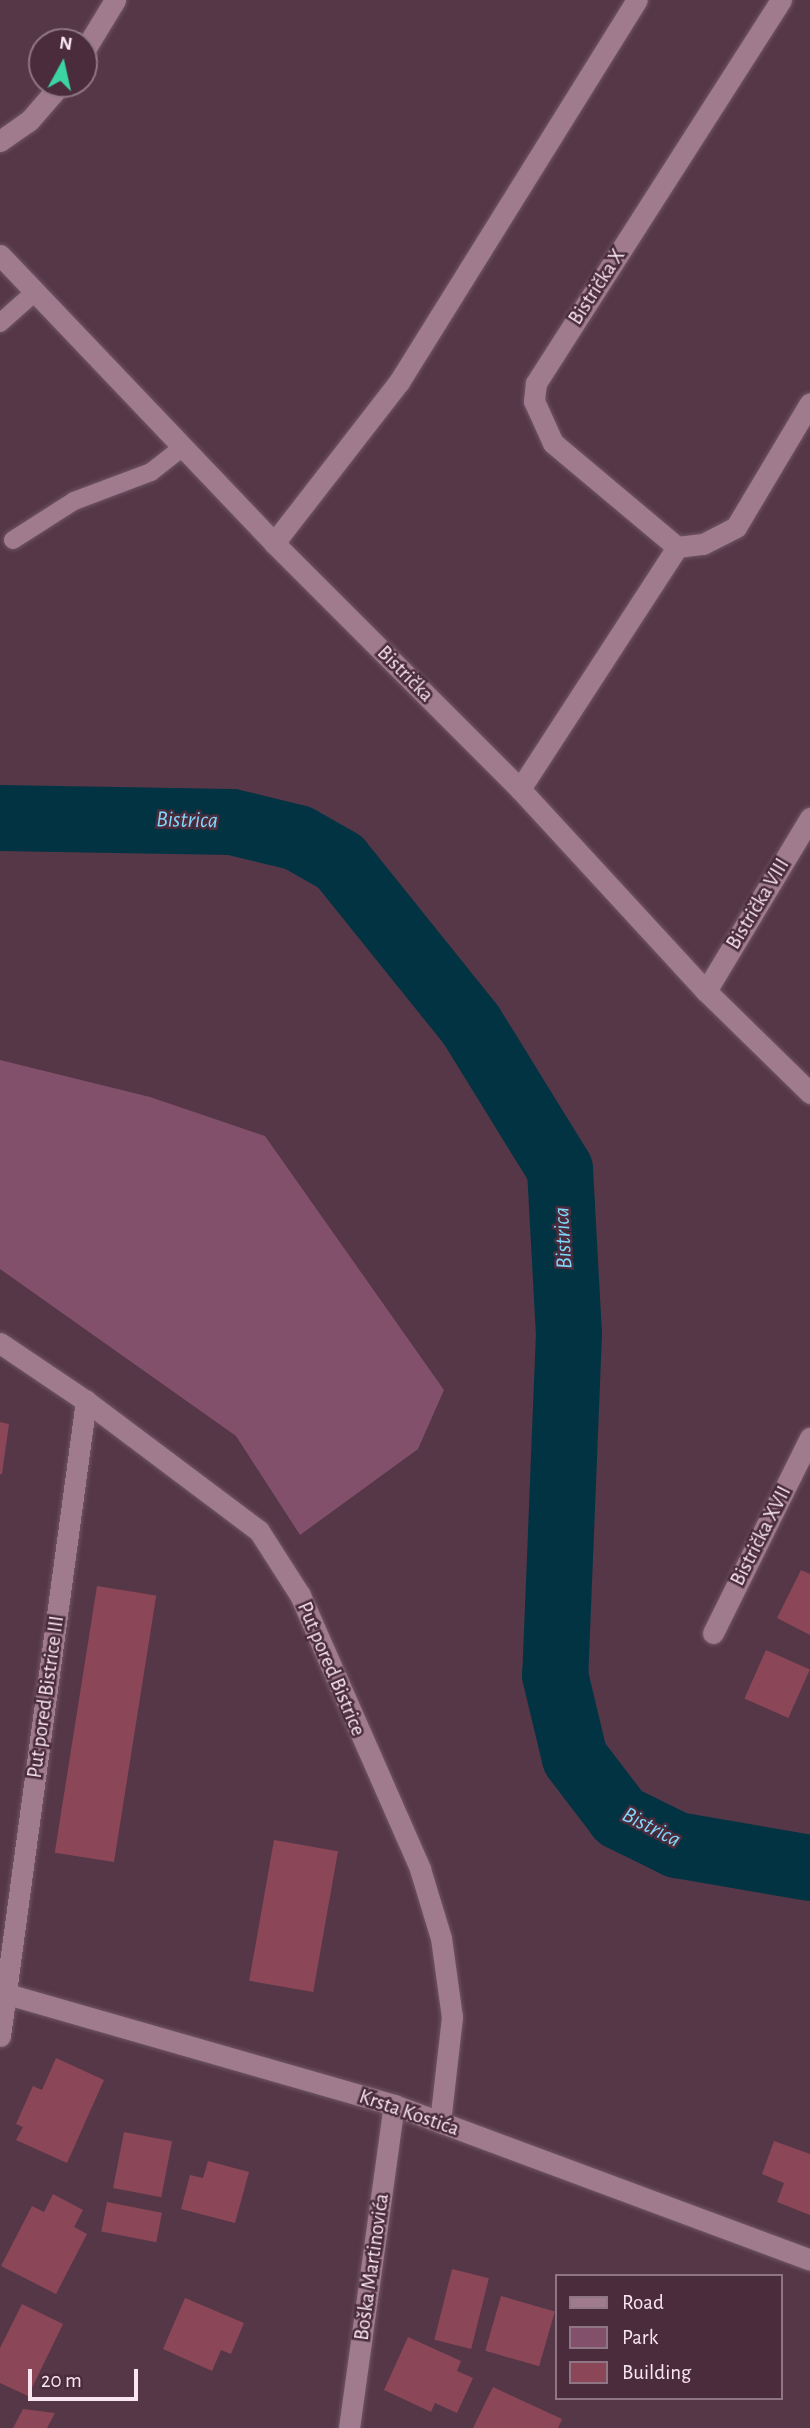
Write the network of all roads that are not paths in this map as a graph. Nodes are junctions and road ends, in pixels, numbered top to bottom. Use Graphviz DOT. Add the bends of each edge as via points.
graph roads {
  1 [pos="115,0"];
  2 [pos="637,0"];
  3 [pos="781,0"];
  4 [pos="98,28"];
  5 [pos="49,98"];
  6 [pos="0,141"];
  7 [pos="0,255"];
  8 [pos="35,292"];
  9 [pos="0,323"];
  10 [pos="810,403"];
  11 [pos="183,447"];
  12 [pos="13,540"];
  13 [pos="274,543"];
  14 [pos="677,547"];
  15 [pos="520,789"];
  16 [pos="810,818"];
  17 [pos="706,991"];
  18 [pos="810,1093"];
  19 [pos="0,1343"];
  20 [pos="86,1401"];
  21 [pos="810,1438"];
  22 [pos="713,1633"];
  23 [pos="3,1993"];
  24 [pos="0,2036"];
  25 [pos="394,2105"];
  26 [pos="440,2122"];
  27 [pos="810,2260"];
  28 [pos="349,2428"];
  1 -- 4 [label="street"];
  2 -- 13 [label="street" via="399,382"];
  3 -- 14 [label="street, Bistrička X" via="536,383 534,401 552,443"];
  5 -- 6 [label="street" via="29,121"];
  7 -- 8 [label="street, Bistrička"];
  8 -- 9 [label="lane"];
  8 -- 11 [label="street, Bistrička"];
  10 -- 14 [label="street" via="736,527 703,544"];
  11 -- 12 [label="lane" via="152,472 74,502"];
  11 -- 13 [label="street, Bistrička"];
  13 -- 15 [label="street, Bistrička"];
  14 -- 15 [label="street"];
  15 -- 17 [label="street, Bistrička"];
  16 -- 17 [label="street, Bistrička VIII"];
  17 -- 18 [label="street, Bistrička"];
  19 -- 20 [label="street, Put pored Bistrice"];
  20 -- 23 [label="street, Put pored Bistrice III"];
  20 -- 26 [label="street, Put pored Bistrice" via="258,1531 300,1595 420,1869 441,1938 452,2017"];
  21 -- 22 [label="street, Bistrička XVII"];
  23 -- 24 [label="street, Put pored Bistrice III"];
  23 -- 25 [label="street, Krsta Kostića"];
  25 -- 26 [label="street, Krsta Kostića"];
  25 -- 28 [label="street, Boška Martinovića"];
  26 -- 27 [label="street, Krsta Kostića"];
}
